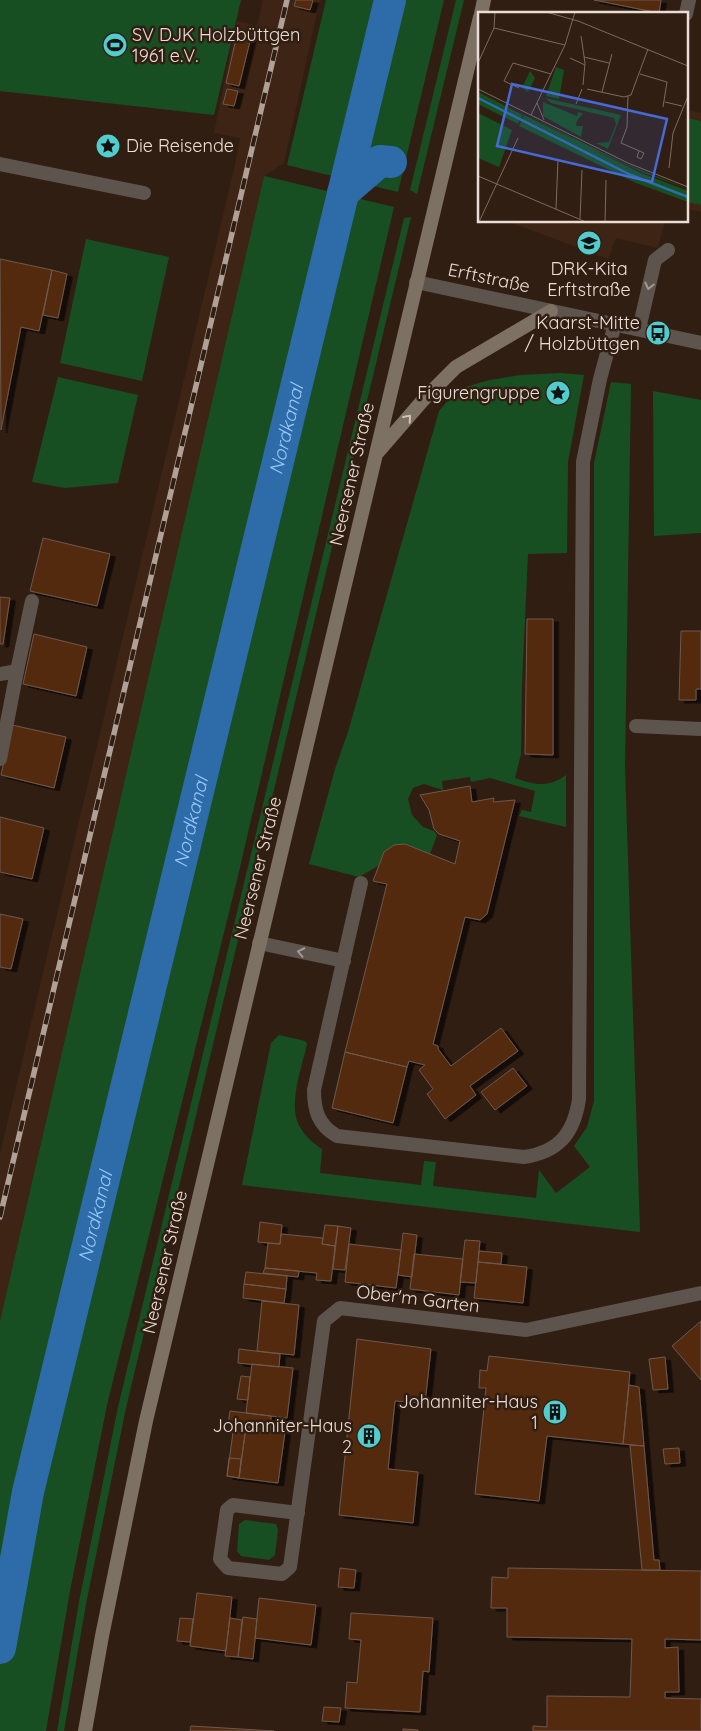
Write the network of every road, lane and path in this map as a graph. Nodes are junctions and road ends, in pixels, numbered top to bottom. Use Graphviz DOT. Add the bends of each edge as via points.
graph roads {
  1 [pos="478,23"];
  2 [pos="0,164"];
  3 [pos="144,193"];
  4 [pos="668,250"];
  5 [pos="416,282"];
  6 [pos="552,311"];
  7 [pos="615,324"];
  8 [pos="639,329"];
  9 [pos="701,343"];
  10 [pos="376,455"];
  11 [pos="32,601"];
  12 [pos="17,671"];
  13 [pos="0,674"];
  14 [pos="636,726"];
  15 [pos="701,729"];
  16 [pos="0,760"];
  17 [pos="362,883"];
  18 [pos="259,942"];
  19 [pos="344,961"];
  20 [pos="701,1293"];
  21 [pos="298,1513"];
  22 [pos="85,1731"];
  1 -- 5 [label="main road, Neersener Straße"];
  2 -- 3 [label="street"];
  4 -- 8 [label="street, one-way" via="655,260"];
  5 -- 6 [label="street, Erftstraße"];
  5 -- 10 [label="main road, Neersener Straße"];
  6 -- 7 [label="street, Erftstraße"];
  10 -- 6 [label="main road, one-way" via="456,367"];
  7 -- 8 [label="street, Erftstraße"];
  7 -- 19 [label="street" via="583,462 580,1099 569,1132 547,1151 524,1157 337,1136 330,1132 318,1118 314,1090"];
  8 -- 9 [label="street, Erftstraße"];
  10 -- 18 [label="main road, Neersener Straße"];
  11 -- 12 [label="street"];
  12 -- 13 [label="street"];
  12 -- 16 [label="street"];
  14 -- 15 [label="street"];
  17 -- 19 [label="street"];
  19 -- 18 [label="street, one-way"];
  18 -- 22 [label="main road, Neersener Straße" via="146,1421"];
  20 -- 21 [label="street, Ober'm Garten" via="526,1330 340,1308 324,1321"];
  21 -- 21 [label="street, Ober'm Garten" via="290,1567 282,1574 228,1568 220,1559 227,1510 233,1505"];
}
